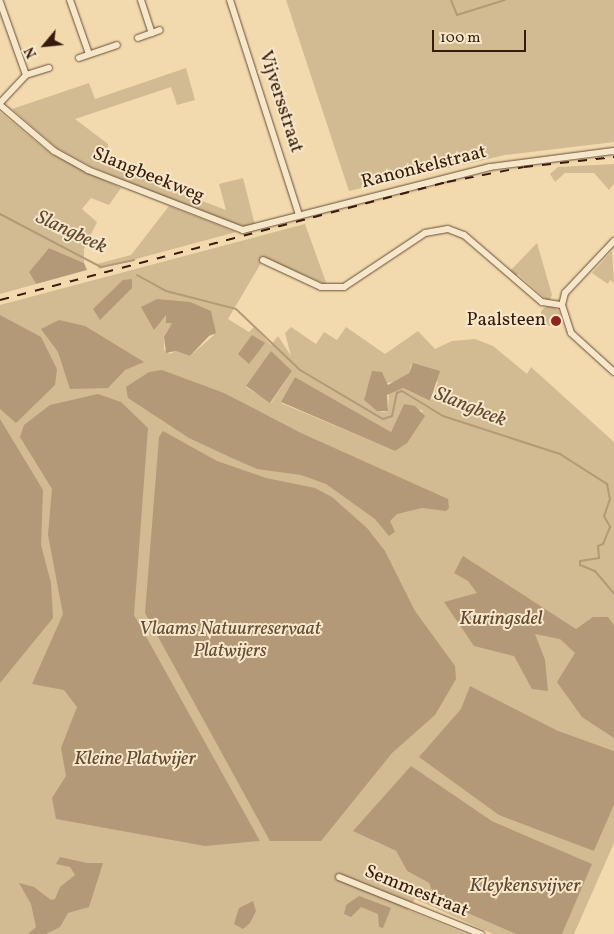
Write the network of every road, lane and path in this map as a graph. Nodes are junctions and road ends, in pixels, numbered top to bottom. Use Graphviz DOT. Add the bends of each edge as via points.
graph roads {
  1 [pos="70,0"];
  2 [pos="141,0"];
  3 [pos="230,0"];
  4 [pos="0,2"];
  5 [pos="160,30"];
  6 [pos="152,33"];
  7 [pos="138,38"];
  8 [pos="117,45"];
  9 [pos="89,54"];
  10 [pos="79,58"];
  11 [pos="50,68"];
  12 [pos="26,75"];
  13 [pos="0,104"];
  14 [pos="614,151"];
  15 [pos="299,215"];
  16 [pos="243,230"];
  17 [pos="614,241"];
  18 [pos="263,260"];
  19 [pos="562,305"];
  20 [pos="614,372"];
  21 [pos="339,877"];
  22 [pos="482,934"];
  1 -- 9 [label="street"];
  2 -- 6 [label="street"];
  3 -- 15 [label="street, Vijversstraat"];
  4 -- 12 [label="street"];
  5 -- 6 [label="street"];
  6 -- 7 [label="street"];
  8 -- 9 [label="street"];
  9 -- 10 [label="street"];
  11 -- 12 [label="street"];
  12 -- 13 [label="street"];
  13 -- 16 [label="street, Slangbeekweg" via="54,151 88,170"];
  14 -- 15 [label="street, Ranonkelstraat" via="490,167"];
  15 -- 16 [label="street, Ranonkelstraat"];
  17 -- 19 [label="street" via="565,293"];
  18 -- 19 [label="street" via="322,287 344,287 425,233 448,229 464,235 542,302"];
  19 -- 20 [label="street" via="571,333"];
  21 -- 22 [label="street, Semmestraat"];
}
